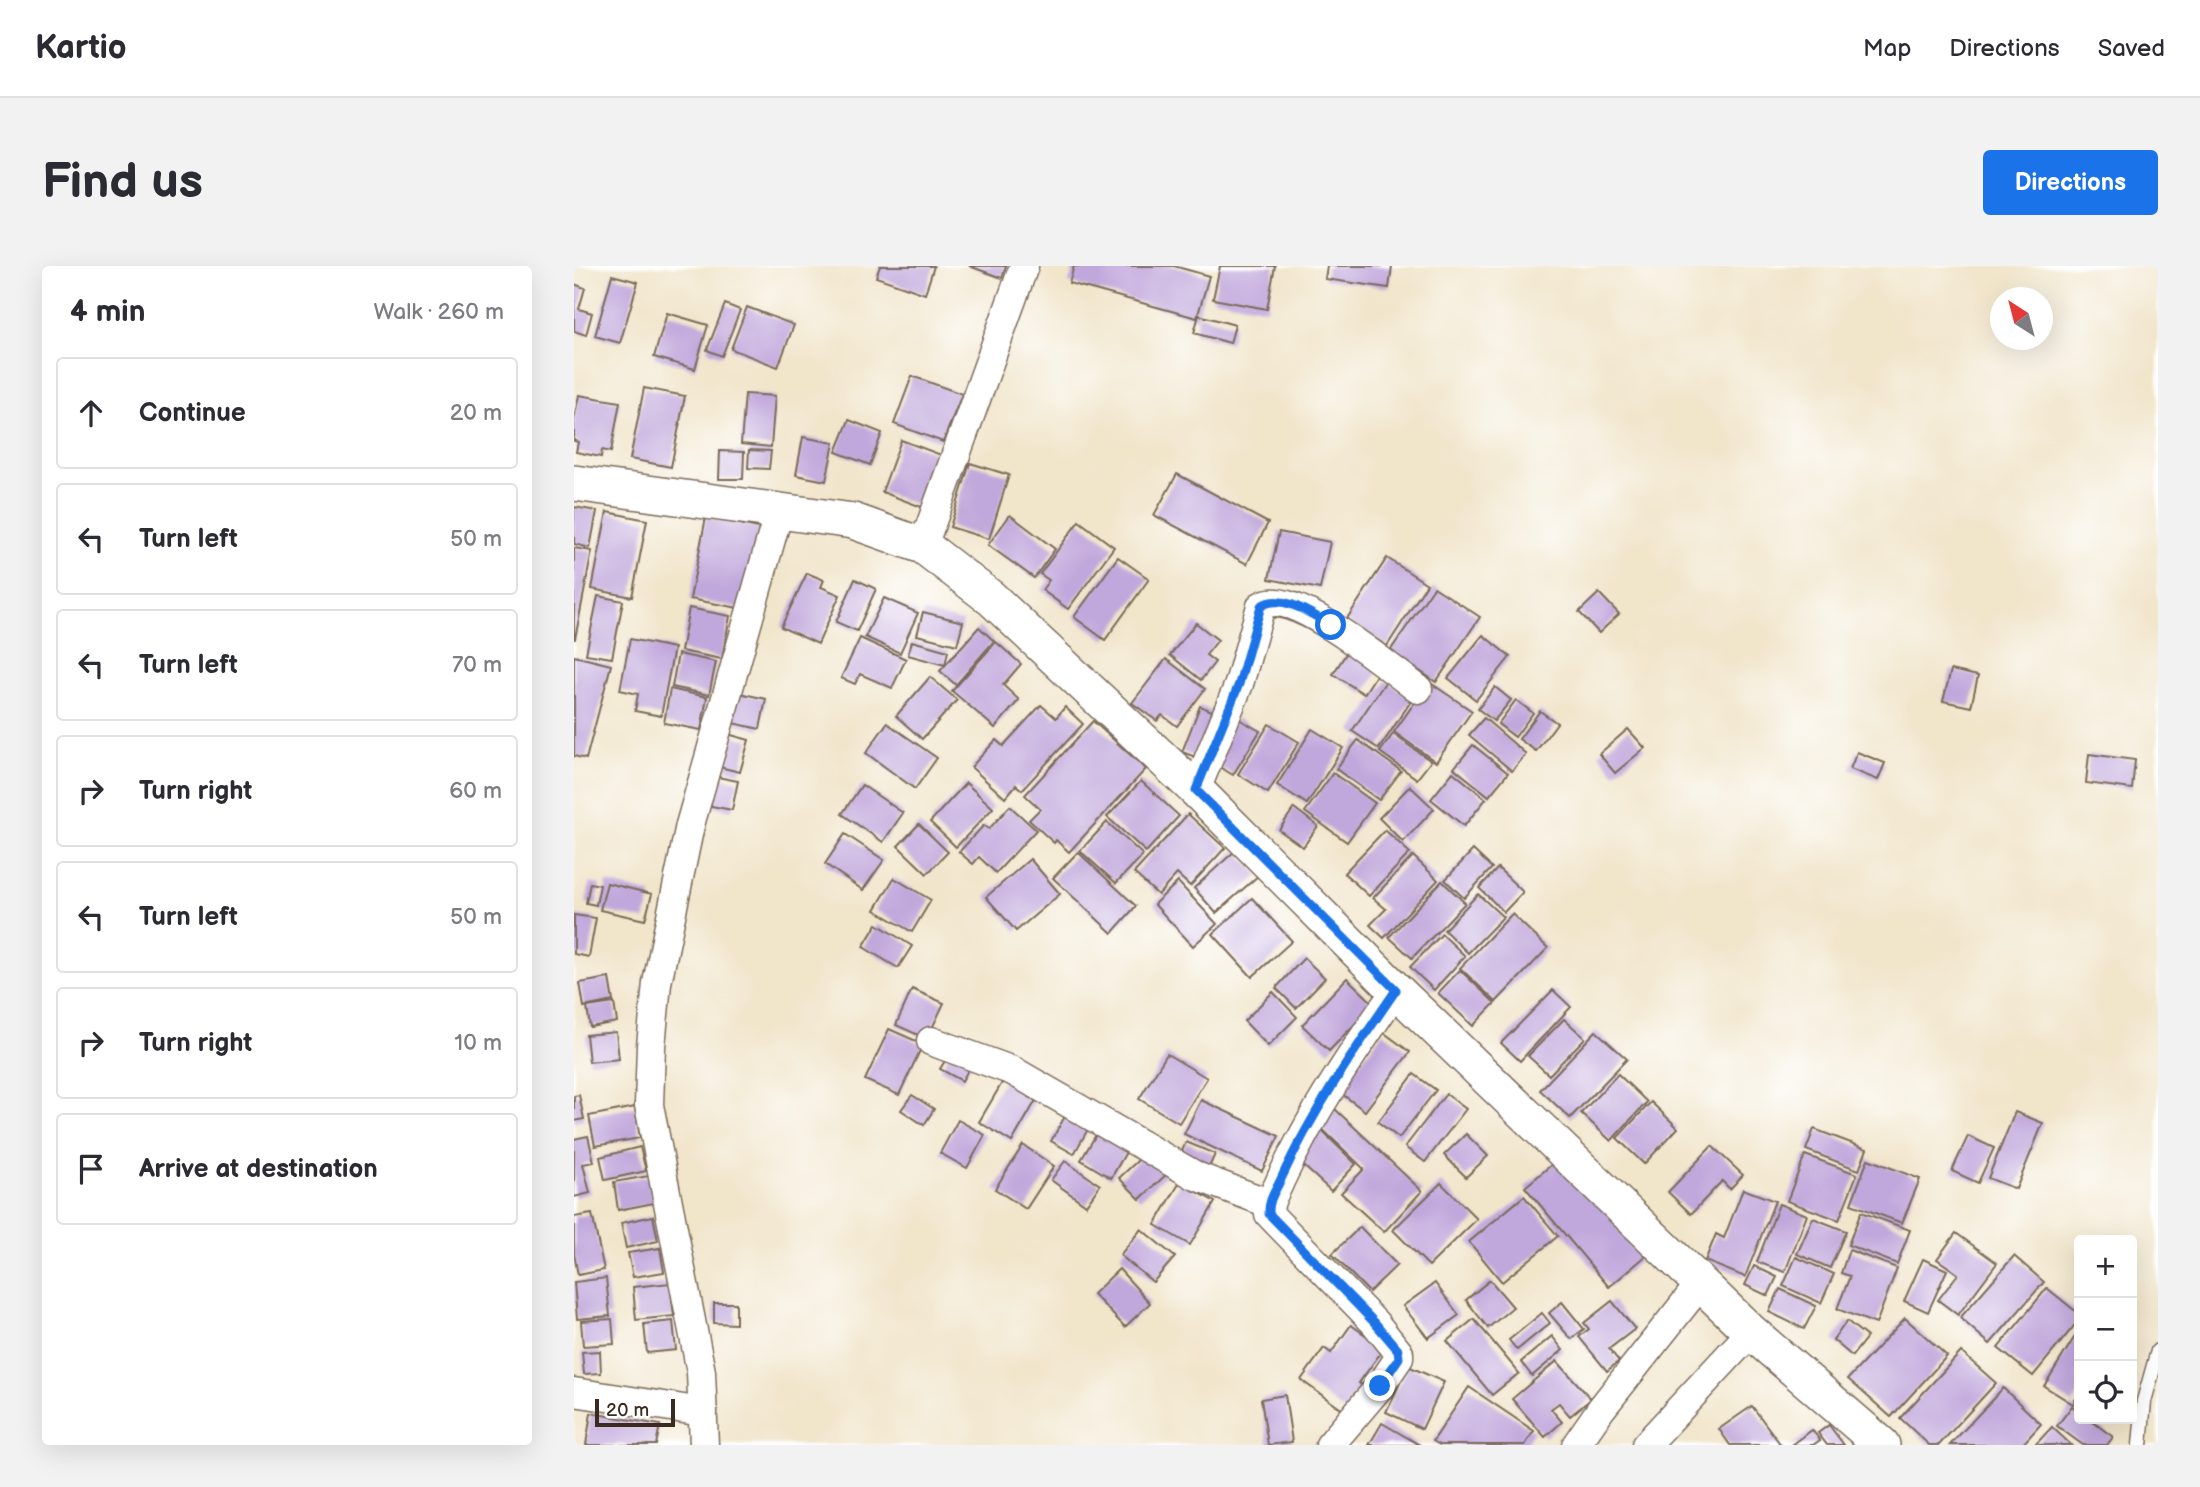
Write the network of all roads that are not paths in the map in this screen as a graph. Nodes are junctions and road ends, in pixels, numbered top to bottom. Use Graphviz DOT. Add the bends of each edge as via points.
graph roads {
  1 [pos="1024,266"];
  2 [pos="574,483"];
  3 [pos="779,511"];
  4 [pos="923,546"];
  5 [pos="1418,689"];
  6 [pos="1196,790"];
  7 [pos="1396,990"];
  8 [pos="931,1041"];
  9 [pos="1268,1203"];
  10 [pos="1700,1283"];
  11 [pos="1751,1332"];
  12 [pos="2158,1351"];
  13 [pos="574,1392"];
  14 [pos="703,1412"];
  15 [pos="704,1445"];
  16 [pos="1329,1445"];
  17 [pos="1576,1445"];
  18 [pos="1646,1445"];
  19 [pos="1882,1445"];
  20 [pos="2140,1445"];
  1 -- 4 [label="street"];
  2 -- 3 [label="street"];
  3 -- 4 [label="street" via="853,521"];
  3 -- 14 [label="street" via="690,825 657,982 651,1045 649,1105 701,1372"];
  4 -- 6 [label="street" via="991,598"];
  5 -- 6 [label="street" via="1331,625 1304,610 1268,601 1261,606 1239,684"];
  6 -- 7 [label="street"];
  7 -- 9 [label="street" via="1323,1101"];
  7 -- 10 [label="street"];
  8 -- 9 [label="street" via="1013,1071 1196,1176"];
  9 -- 16 [label="street" via="1269,1214 1399,1353 1380,1386"];
  10 -- 11 [label="street"];
  10 -- 17 [label="street"];
  11 -- 18 [label="street"];
  11 -- 19 [label="street"];
  12 -- 20 [label="lane" via="2144,1401"];
  13 -- 14 [label="street"];
  14 -- 15 [label="street"];
}
